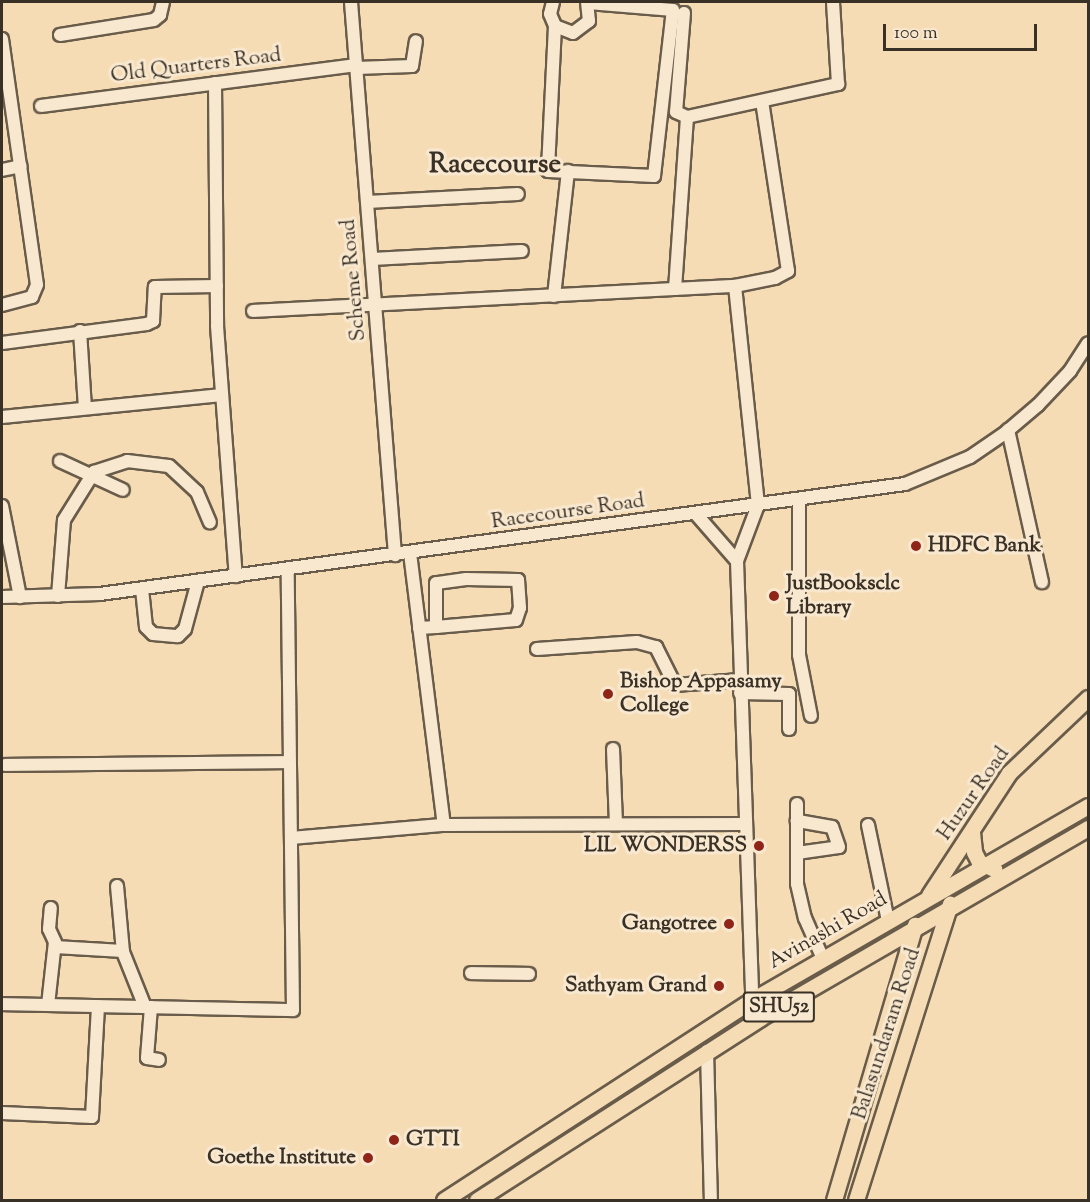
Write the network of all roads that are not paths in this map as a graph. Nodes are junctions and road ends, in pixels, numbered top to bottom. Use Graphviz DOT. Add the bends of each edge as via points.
graph roads {
  1 [pos="163,2"];
  2 [pos="351,2"];
  3 [pos="554,2"];
  4 [pos="587,2"];
  5 [pos="833,2"];
  6 [pos="684,13"];
  7 [pos="555,26"];
  8 [pos="60,35"];
  9 [pos="2,39"];
  10 [pos="416,41"];
  11 [pos="356,66"];
  12 [pos="215,83"];
  13 [pos="762,101"];
  14 [pos="41,106"];
  15 [pos="687,117"];
  16 [pos="21,166"];
  17 [pos="2,170"];
  18 [pos="568,171"];
  19 [pos="518,194"];
  20 [pos="367,202"];
  21 [pos="522,251"];
  22 [pos="372,260"];
  23 [pos="217,286"];
  24 [pos="735,286"];
  25 [pos="675,290"];
  26 [pos="554,296"];
  27 [pos="2,305"];
  28 [pos="375,306"];
  29 [pos="254,311"];
  30 [pos="80,332"];
  31 [pos="2,343"];
  32 [pos="1089,343"];
  33 [pos="1084,356"];
  34 [pos="222,395"];
  35 [pos="85,408"];
  36 [pos="2,417"];
  37 [pos="1008,430"];
  38 [pos="60,461"];
  39 [pos="92,476"];
  40 [pos="123,490"];
  41 [pos="799,499"];
  42 [pos="758,505"];
  43 [pos="2,506"];
  44 [pos="696,514"];
  45 [pos="210,522"];
  46 [pos="410,553"];
  47 [pos="395,555"];
  48 [pos="737,561"];
  49 [pos="288,570"];
  50 [pos="236,576"];
  51 [pos="198,582"];
  52 [pos="1042,582"];
  53 [pos="142,589"];
  54 [pos="58,596"];
  55 [pos="2,597"];
  56 [pos="20,597"];
  57 [pos="436,627"];
  58 [pos="419,628"];
  59 [pos="537,649"];
  60 [pos="740,686"];
  61 [pos="1089,698"];
  62 [pos="811,716"];
  63 [pos="789,729"];
  64 [pos="613,749"];
  65 [pos="289,762"];
  66 [pos="5,765"];
  67 [pos="798,804"];
  68 [pos="1089,806"];
  69 [pos="797,821"];
  70 [pos="616,824"];
  71 [pos="743,824"];
  72 [pos="444,825"];
  73 [pos="868,825"];
  74 [pos="1089,828"];
  75 [pos="972,832"];
  76 [pos="291,838"];
  77 [pos="797,853"];
  78 [pos="986,866"];
  79 [pos="1016,870"];
  80 [pos="958,881"];
  81 [pos="117,886"];
  82 [pos="926,900"];
  83 [pos="51,908"];
  84 [pos="949,908"];
  85 [pos="888,921"];
  86 [pos="914,928"];
  87 [pos="55,947"];
  88 [pos="123,951"];
  89 [pos="823,959"];
  90 [pos="471,973"];
  91 [pos="529,974"];
  92 [pos="752,1000"];
  93 [pos="2,1004"];
  94 [pos="48,1005"];
  95 [pos="98,1006"];
  96 [pos="148,1007"];
  97 [pos="707,1051"];
  98 [pos="159,1060"];
  99 [pos="2,1113"];
  100 [pos="444,1200"];
  101 [pos="477,1200"];
  102 [pos="711,1200"];
  103 [pos="834,1200"];
  104 [pos="856,1200"];
  1 -- 8 [label="street" via="160,15 154,20"];
  2 -- 11 [label="street, Scheme Road"];
  3 -- 7 [label="street" via="550,14"];
  4 -- 7 [label="street" via="589,21 580,30 566,32"];
  4 -- 18 [label="street" via="673,10 654,176"];
  5 -- 13 [label="street" via="838,84"];
  6 -- 15 [label="street" via="676,112"];
  7 -- 18 [label="street" via="548,171"];
  9 -- 16 [label="street"];
  10 -- 11 [label="street, Old Quarters Road" via="414,66"];
  11 -- 12 [label="street, Old Quarters Road"];
  11 -- 20 [label="street, Scheme Road"];
  12 -- 14 [label="street, Old Quarters Road"];
  12 -- 23 [label="street"];
  13 -- 15 [label="street"];
  13 -- 24 [label="street" via="788,270 775,278"];
  15 -- 25 [label="street"];
  16 -- 17 [label="street"];
  16 -- 27 [label="street" via="38,285 32,297"];
  18 -- 26 [label="street"];
  19 -- 20 [label="street"];
  20 -- 22 [label="street, Scheme Road"];
  21 -- 22 [label="street"];
  22 -- 28 [label="street, Scheme Road"];
  23 -- 30 [label="street" via="155,287 153,321"];
  23 -- 34 [label="street"];
  24 -- 25 [label="street"];
  24 -- 42 [label="street"];
  25 -- 26 [label="street"];
  26 -- 28 [label="street"];
  28 -- 29 [label="street"];
  28 -- 47 [label="street, Scheme Road"];
  30 -- 31 [label="street"];
  30 -- 35 [label="street"];
  32 -- 33 [label="street, Racecourse Road"];
  33 -- 37 [label="street, Racecourse Road" via="1038,405"];
  34 -- 35 [label="street"];
  34 -- 50 [label="street"];
  35 -- 36 [label="street"];
  37 -- 41 [label="street, Racecourse Road" via="970,457 905,484"];
  37 -- 52 [label="street"];
  38 -- 39 [label="street"];
  39 -- 40 [label="street"];
  39 -- 45 [label="street" via="127,461 169,466 197,492"];
  39 -- 54 [label="street" via="64,520"];
  41 -- 42 [label="street, Racecourse Road"];
  41 -- 62 [label="street" via="799,655"];
  42 -- 44 [label="street, Racecourse Road"];
  42 -- 48 [label="street"];
  43 -- 56 [label="street"];
  44 -- 46 [label="street, Racecourse Road"];
  44 -- 48 [label="street"];
  46 -- 47 [label="street, Racecourse Road"];
  46 -- 58 [label="street"];
  47 -- 49 [label="street, Racecourse Road"];
  48 -- 60 [label="street"];
  49 -- 50 [label="street, Racecourse Road"];
  49 -- 65 [label="street"];
  50 -- 51 [label="street, Racecourse Road"];
  51 -- 53 [label="street, Racecourse Road"];
  51 -- 53 [label="street" via="185,629 178,636 153,634 146,627"];
  53 -- 54 [label="street, Racecourse Road"];
  54 -- 56 [label="street, Racecourse Road"];
  55 -- 56 [label="street, Racecourse Road"];
  57 -- 57 [label="street" via="516,620 520,608 518,580 435,583"];
  57 -- 58 [label="street"];
  58 -- 72 [label="street"];
  59 -- 60 [label="street" via="637,642 656,647 675,685"];
  60 -- 63 [label="street" via="789,693"];
  60 -- 71 [label="street"];
  61 -- 75 [label="main road, Huzur Road" via="1010,773"];
  64 -- 70 [label="street"];
  65 -- 66 [label="street"];
  65 -- 76 [label="street"];
  67 -- 69 [label="street"];
  68 -- 78 [label="main road, Avinashi Road / SHU52"];
  69 -- 77 [label="street"];
  69 -- 77 [label="street" via="832,826 839,847"];
  70 -- 71 [label="street"];
  70 -- 72 [label="street"];
  71 -- 92 [label="street"];
  72 -- 76 [label="street"];
  73 -- 85 [label="street"];
  74 -- 79 [label="main road, Avinashi Road / SHU52"];
  75 -- 78 [label="main road" via="974,852"];
  75 -- 82 [label="main road, Huzur Road"];
  76 -- 96 [label="street" via="293,1010"];
  77 -- 89 [label="street" via="797,884 805,918"];
  78 -- 79 [label="main road" via="1001,872"];
  78 -- 80 [label="main road, Avinashi Road / SHU52"];
  79 -- 84 [label="main road, Avinashi Road / SHU52"];
  80 -- 82 [label="main road, Avinashi Road / SHU52"];
  80 -- 84 [label="main road, Balasundaram Road"];
  81 -- 88 [label="street"];
  82 -- 85 [label="main road, Avinashi Road / SHU52"];
  82 -- 86 [label="main road, Huzur Road"];
  83 -- 87 [label="street" via="49,929"];
  84 -- 86 [label="main road, Avinashi Road / SHU52"];
  84 -- 104 [label="main road, Balasundaram Road"];
  85 -- 89 [label="main road, Avinashi Road / SHU52"];
  86 -- 97 [label="main road, Avinashi Road / SHU52"];
  86 -- 103 [label="main road, Balasundaram Road"];
  87 -- 88 [label="street"];
  87 -- 94 [label="street"];
  88 -- 96 [label="street"];
  89 -- 92 [label="main road, Avinashi Road / SHU52"];
  90 -- 91 [label="street"];
  92 -- 100 [label="main road, Avinashi Road / SHU52"];
  93 -- 94 [label="street"];
  94 -- 95 [label="street"];
  95 -- 96 [label="street"];
  95 -- 99 [label="street" via="92,1117"];
  96 -- 98 [label="street" via="147,1058"];
  97 -- 101 [label="main road, Avinashi Road / SHU52"];
  97 -- 102 [label="street"];
}
